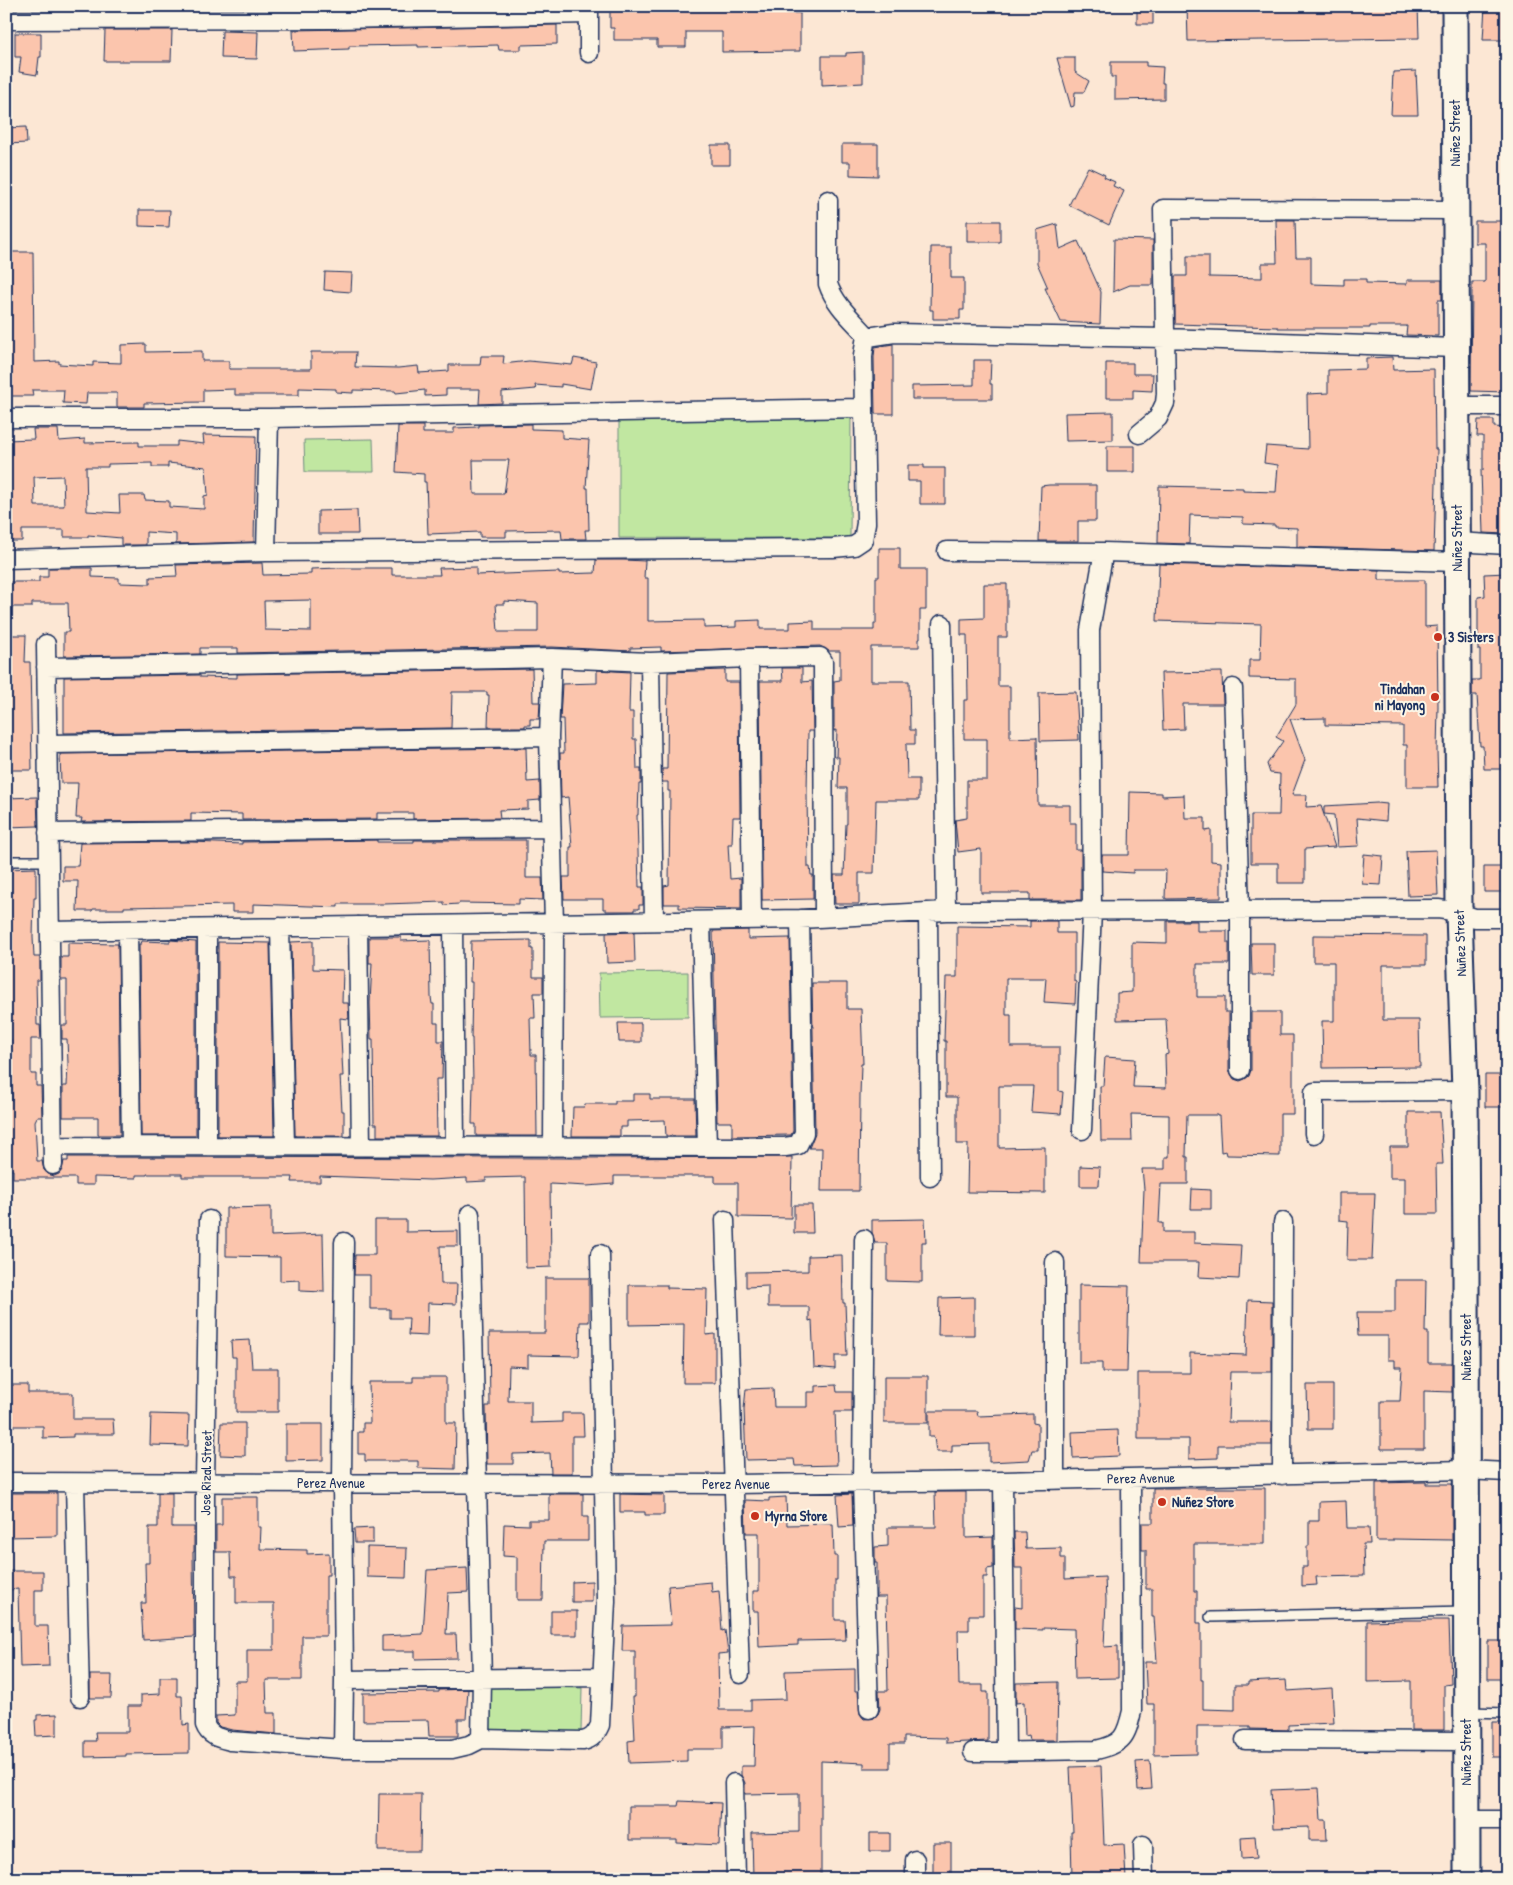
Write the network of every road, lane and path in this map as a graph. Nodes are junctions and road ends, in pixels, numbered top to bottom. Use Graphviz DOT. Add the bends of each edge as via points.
graph roads {
  1 [pos="1455,6"];
  2 [pos="589,10"];
  3 [pos="423,11"];
  4 [pos="259,12"];
  5 [pos="335,13"];
  6 [pos="6,20"];
  7 [pos="589,53"];
  8 [pos="828,200"];
  9 [pos="1456,210"];
  10 [pos="868,337"];
  11 [pos="1165,338"];
  12 [pos="1456,348"];
  13 [pos="1457,406"];
  14 [pos="1507,406"];
  15 [pos="864,408"];
  16 [pos="6,418"];
  17 [pos="269,418"];
  18 [pos="1139,434"];
  19 [pos="1507,545"];
  20 [pos="947,551"];
  21 [pos="266,552"];
  22 [pos="1457,552"];
  23 [pos="6,559"];
  24 [pos="1102,562"];
  25 [pos="942,624"];
  26 [pos="46,644"];
  27 [pos="552,658"];
  28 [pos="748,658"];
  29 [pos="650,662"];
  30 [pos="46,667"];
  31 [pos="1233,688"];
  32 [pos="549,737"];
  33 [pos="48,744"];
  34 [pos="552,828"];
  35 [pos="48,833"];
  36 [pos="6,861"];
  37 [pos="49,861"];
  38 [pos="1240,910"];
  39 [pos="946,911"];
  40 [pos="1092,911"];
  41 [pos="928,912"];
  42 [pos="1459,914"];
  43 [pos="824,918"];
  44 [pos="1507,918"];
  45 [pos="800,919"];
  46 [pos="752,920"];
  47 [pos="654,921"];
  48 [pos="701,921"];
  49 [pos="554,923"];
  50 [pos="454,925"];
  51 [pos="358,926"];
  52 [pos="280,927"];
  53 [pos="207,929"];
  54 [pos="128,930"];
  55 [pos="50,931"];
  56 [pos="1240,1070"];
  57 [pos="1465,1091"];
  58 [pos="1082,1130"];
  59 [pos="1314,1134"];
  60 [pos="53,1146"];
  61 [pos="131,1146"];
  62 [pos="207,1146"];
  63 [pos="285,1146"];
  64 [pos="361,1146"];
  65 [pos="455,1147"];
  66 [pos="553,1147"];
  67 [pos="706,1147"];
  68 [pos="53,1165"];
  69 [pos="930,1177"];
  70 [pos="470,1214"];
  71 [pos="210,1220"];
  72 [pos="725,1220"];
  73 [pos="1284,1222"];
  74 [pos="864,1239"];
  75 [pos="344,1242"];
  76 [pos="600,1254"];
  77 [pos="1054,1262"];
  78 [pos="1465,1470"];
  79 [pos="1507,1472"];
  80 [pos="1282,1475"];
  81 [pos="1131,1478"];
  82 [pos="1054,1480"];
  83 [pos="1002,1481"];
  84 [pos="6,1482"];
  85 [pos="75,1482"];
  86 [pos="205,1483"];
  87 [pos="862,1483"];
  88 [pos="342,1484"];
  89 [pos="476,1484"];
  90 [pos="604,1484"];
  91 [pos="735,1484"];
  92 [pos="1466,1611"];
  93 [pos="1210,1617"];
  94 [pos="740,1674"];
  95 [pos="602,1677"];
  96 [pos="482,1678"];
  97 [pos="344,1680"];
  98 [pos="80,1697"];
  99 [pos="869,1709"];
  100 [pos="1466,1712"];
  101 [pos="1507,1713"];
  102 [pos="481,1739"];
  103 [pos="1245,1740"];
  104 [pos="1466,1741"];
  105 [pos="343,1749"];
  106 [pos="973,1752"];
  107 [pos="1006,1752"];
  108 [pos="734,1784"];
  109 [pos="1467,1820"];
  110 [pos="1507,1820"];
  111 [pos="1143,1845"];
  112 [pos="915,1860"];
  113 [pos="736,1879"];
  114 [pos="916,1879"];
  115 [pos="1144,1879"];
  116 [pos="1467,1879"];
  1 -- 9 [label="street, Nuñez Street"];
  2 -- 3 [label="street"];
  2 -- 7 [label="street"];
  3 -- 5 [label="street"];
  4 -- 5 [label="street"];
  4 -- 6 [label="street"];
  8 -- 10 [label="street" via="828,284 839,305"];
  9 -- 11 [label="street" via="1164,209"];
  9 -- 12 [label="street, Nuñez Street"];
  10 -- 11 [label="street" via="894,333"];
  10 -- 15 [label="street" via="863,356"];
  11 -- 12 [label="street"];
  11 -- 18 [label="street" via="1165,403 1158,418"];
  12 -- 13 [label="street, Nuñez Street"];
  13 -- 14 [label="street"];
  13 -- 22 [label="street, Nuñez Street"];
  15 -- 17 [label="street"];
  15 -- 21 [label="street" via="866,523 863,540 854,546"];
  16 -- 17 [label="street"];
  17 -- 21 [label="street"];
  19 -- 22 [label="street"];
  20 -- 22 [label="street"];
  21 -- 23 [label="street"];
  22 -- 42 [label="street, Nuñez Street"];
  24 -- 40 [label="street" via="1090,630"];
  25 -- 39 [label="street"];
  26 -- 30 [label="street"];
  27 -- 29 [label="street"];
  27 -- 30 [label="street"];
  27 -- 32 [label="street"];
  28 -- 29 [label="street"];
  28 -- 43 [label="street" via="817,657 823,661"];
  28 -- 46 [label="street"];
  29 -- 47 [label="street"];
  30 -- 33 [label="street"];
  31 -- 38 [label="street"];
  32 -- 33 [label="street"];
  32 -- 34 [label="street"];
  33 -- 35 [label="street"];
  34 -- 35 [label="street"];
  34 -- 49 [label="street"];
  35 -- 37 [label="street"];
  36 -- 37 [label="lane"];
  37 -- 55 [label="street"];
  38 -- 40 [label="street"];
  38 -- 42 [label="street" via="1438,910"];
  38 -- 56 [label="street"];
  39 -- 40 [label="street"];
  39 -- 41 [label="street"];
  40 -- 58 [label="street"];
  41 -- 43 [label="street"];
  41 -- 69 [label="street"];
  42 -- 44 [label="street" via="1475,918"];
  42 -- 57 [label="street, Nuñez Street"];
  43 -- 45 [label="street"];
  45 -- 46 [label="street"];
  45 -- 67 [label="street" via="804,1133 798,1145 784,1147"];
  46 -- 48 [label="street"];
  47 -- 48 [label="street"];
  47 -- 49 [label="street"];
  48 -- 67 [label="street"];
  49 -- 50 [label="street"];
  49 -- 66 [label="street"];
  50 -- 51 [label="street"];
  50 -- 65 [label="street"];
  51 -- 52 [label="street"];
  51 -- 64 [label="street"];
  52 -- 53 [label="street"];
  52 -- 63 [label="street"];
  53 -- 54 [label="street"];
  53 -- 62 [label="street"];
  54 -- 55 [label="street"];
  54 -- 61 [label="street"];
  55 -- 60 [label="street"];
  57 -- 59 [label="street" via="1314,1092"];
  57 -- 78 [label="street, Nuñez Street"];
  60 -- 61 [label="street"];
  60 -- 68 [label="street"];
  61 -- 62 [label="street"];
  62 -- 63 [label="street"];
  63 -- 64 [label="street"];
  64 -- 65 [label="street"];
  65 -- 66 [label="street"];
  66 -- 67 [label="street"];
  70 -- 89 [label="street"];
  71 -- 86 [label="street, Jose Rizal Street"];
  72 -- 91 [label="street"];
  73 -- 80 [label="street"];
  74 -- 87 [label="street"];
  75 -- 88 [label="street"];
  76 -- 90 [label="street"];
  77 -- 82 [label="street"];
  78 -- 79 [label="street, Perez Avenue"];
  78 -- 80 [label="street, Perez Avenue"];
  78 -- 92 [label="street, Nuñez Street"];
  80 -- 81 [label="street, Perez Avenue"];
  81 -- 82 [label="street, Perez Avenue"];
  81 -- 107 [label="street" via="1132,1711 1129,1726 1122,1739 1112,1746 1096,1750"];
  82 -- 83 [label="street, Perez Avenue"];
  83 -- 87 [label="street, Perez Avenue"];
  83 -- 107 [label="street"];
  84 -- 85 [label="street, Perez Avenue"];
  85 -- 86 [label="street, Perez Avenue"];
  85 -- 98 [label="street"];
  86 -- 88 [label="street, Perez Avenue"];
  86 -- 105 [label="street, Jose Rizal Street" via="207,1730 217,1738 230,1740"];
  87 -- 91 [label="street, Perez Avenue"];
  87 -- 99 [label="street"];
  88 -- 89 [label="street, Perez Avenue"];
  88 -- 97 [label="street"];
  89 -- 90 [label="street, Perez Avenue"];
  89 -- 96 [label="street"];
  90 -- 91 [label="street, Perez Avenue"];
  90 -- 95 [label="street" via="606,1601"];
  91 -- 94 [label="street"];
  92 -- 93 [label="lane"];
  92 -- 100 [label="street, Nuñez Street"];
  95 -- 96 [label="street"];
  95 -- 102 [label="street" via="600,1725 589,1739"];
  96 -- 97 [label="street"];
  96 -- 102 [label="street"];
  97 -- 105 [label="street"];
  100 -- 101 [label="lane"];
  100 -- 104 [label="street, Nuñez Street"];
  102 -- 105 [label="street" via="452,1749"];
  103 -- 104 [label="street"];
  104 -- 109 [label="street, Nuñez Street"];
  106 -- 107 [label="street"];
  108 -- 113 [label="street"];
  109 -- 110 [label="street"];
  109 -- 116 [label="street, Nuñez Street"];
  111 -- 115 [label="street"];
  112 -- 114 [label="street"];
}
